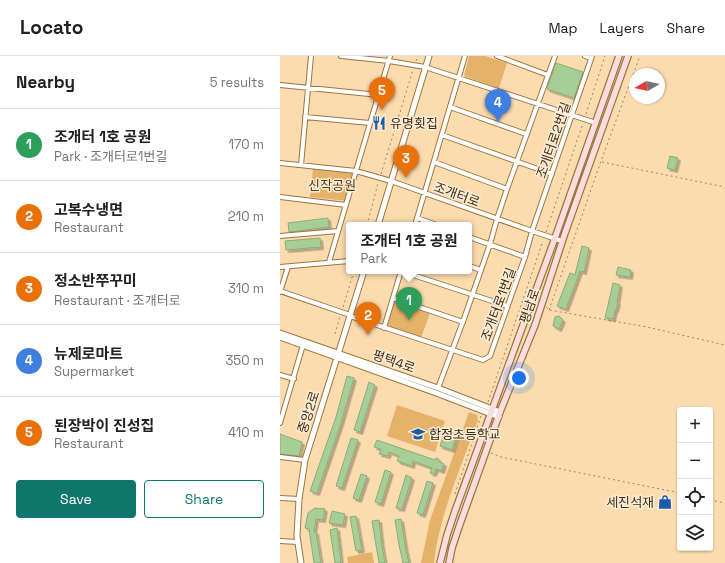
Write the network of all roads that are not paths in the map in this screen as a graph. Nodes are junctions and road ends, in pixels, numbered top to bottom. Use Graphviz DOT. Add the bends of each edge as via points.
graph roads {
  1 [pos="311,56"];
  2 [pos="341,56"];
  3 [pos="429,56"];
  4 [pos="465,56"];
  5 [pos="497,56"];
  6 [pos="555,56"];
  7 [pos="585,56"];
  8 [pos="619,56"];
  9 [pos="628,56"];
  10 [pos="505,57"];
  11 [pos="592,57"];
  12 [pos="390,58"];
  13 [pos="425,67"];
  14 [pos="548,75"];
  15 [pos="459,78"];
  16 [pos="280,85"];
  17 [pos="308,88"];
  18 [pos="379,95"];
  19 [pos="538,105"];
  20 [pos="450,107"];
  21 [pos="572,116"];
  22 [pos="305,117"];
  23 [pos="370,123"];
  24 [pos="596,123"];
  25 [pos="526,134"];
  26 [pos="442,135"];
  27 [pos="517,161"];
  28 [pos="434,162"];
  29 [pos="280,163"];
  30 [pos="301,165"];
  31 [pos="356,170"];
  32 [pos="552,174"];
  33 [pos="391,181"];
  34 [pos="507,189"];
  35 [pos="424,192"];
  36 [pos="280,197"];
  37 [pos="346,205"];
  38 [pos="417,218"];
  39 [pos="497,219"];
  40 [pos="379,222"];
  41 [pos="416,222"];
  42 [pos="428,222"];
  43 [pos="338,231"];
  44 [pos="532,231"];
  45 [pos="280,236"];
  46 [pos="472,237"];
  47 [pos="555,238"];
  48 [pos="562,241"];
  49 [pos="490,244"];
  50 [pos="525,257"];
  51 [pos="346,261"];
  52 [pos="329,262"];
  53 [pos="280,267"];
  54 [pos="288,267"];
  55 [pos="472,267"];
  56 [pos="481,270"];
  57 [pos="363,274"];
  58 [pos="400,274"];
  59 [pos="410,274"];
  60 [pos="280,291"];
  61 [pos="473,295"];
  62 [pos="393,298"];
  63 [pos="507,306"];
  64 [pos="350,316"];
  65 [pos="463,322"];
  66 [pos="384,328"];
  67 [pos="280,333"];
  68 [pos="280,337"];
  69 [pos="303,345"];
  70 [pos="452,350"];
  71 [pos="338,355"];
  72 [pos="280,375"];
  73 [pos="294,379"];
  74 [pos="438,388"];
  75 [pos="484,409"];
  76 [pos="492,412"];
  77 [pos="499,415"];
  78 [pos="280,423"];
  79 [pos="280,457"];
  80 [pos="305,460"];
  81 [pos="280,498"];
  82 [pos="299,499"];
  83 [pos="280,541"];
  84 [pos="298,542"];
  85 [pos="300,563"];
  86 [pos="440,563"];
  87 [pos="449,563"];
  1 -- 17 [label="street"];
  2 -- 12 [label="street"];
  3 -- 13 [label="street"];
  4 -- 15 [label="street"];
  5 -- 10 [label="street"];
  6 -- 14 [label="street"];
  7 -- 11 [label="street"];
  8 -- 24 [label="main road, 평남로"];
  9 -- 48 [label="main road, 평남로"];
  10 -- 14 [label="street"];
  11 -- 21 [label="street, 조개터로2번길"];
  12 -- 13 [label="street"];
  12 -- 18 [label="street"];
  13 -- 15 [label="street"];
  13 -- 33 [label="street"];
  14 -- 19 [label="street"];
  15 -- 19 [label="street"];
  15 -- 20 [label="street"];
  16 -- 17 [label="street"];
  17 -- 18 [label="street"];
  17 -- 22 [label="street"];
  18 -- 23 [label="street"];
  19 -- 21 [label="street"];
  19 -- 25 [label="street"];
  20 -- 25 [label="street"];
  20 -- 26 [label="street"];
  21 -- 24 [label="street"];
  21 -- 32 [label="street, 조개터로2번길"];
  22 -- 23 [label="street"];
  22 -- 30 [label="street"];
  23 -- 31 [label="street"];
  24 -- 47 [label="main road, 평남로"];
  25 -- 27 [label="street"];
  26 -- 27 [label="street"];
  26 -- 28 [label="street"];
  27 -- 32 [label="street"];
  27 -- 34 [label="street"];
  28 -- 34 [label="street"];
  28 -- 35 [label="street"];
  29 -- 30 [label="street, 조개터로"];
  30 -- 31 [label="street, 조개터로"];
  31 -- 33 [label="street, 조개터로"];
  31 -- 37 [label="street"];
  32 -- 44 [label="street, 조개터로2번길"];
  33 -- 35 [label="street, 조개터로"];
  33 -- 40 [label="street"];
  34 -- 39 [label="street"];
  35 -- 38 [label="street"];
  35 -- 39 [label="street, 조개터로"];
  36 -- 37 [label="street"];
  37 -- 43 [label="street"];
  38 -- 41 [label="street"];
  38 -- 42 [label="street"];
  39 -- 44 [label="street, 조개터로"];
  39 -- 49 [label="street"];
  43 -- 45 [label="street"];
  43 -- 52 [label="street"];
  44 -- 47 [label="street, 조개터로"];
  44 -- 50 [label="street, 조개터로1번길"];
  46 -- 49 [label="street"];
  47 -- 48 [label="street, 조개터로"];
  47 -- 76 [label="main road, 평남로"];
  48 -- 77 [label="main road, 평남로" via="535,325"];
  49 -- 50 [label="street"];
  49 -- 56 [label="street"];
  50 -- 63 [label="street, 조개터로1번길"];
  51 -- 52 [label="street"];
  52 -- 54 [label="street"];
  53 -- 54 [label="street"];
  54 -- 60 [label="street"];
  55 -- 56 [label="street"];
  56 -- 61 [label="street"];
  57 -- 64 [label="street, 중앙2로"];
  58 -- 62 [label="street"];
  59 -- 61 [label="street"];
  60 -- 64 [label="street, 조개터로1번길"];
  61 -- 63 [label="street"];
  61 -- 65 [label="street"];
  62 -- 65 [label="street"];
  62 -- 66 [label="street"];
  63 -- 70 [label="street, 조개터로1번길" via="490,356 483,360"];
  64 -- 66 [label="street, 조개터로1번길"];
  64 -- 71 [label="street, 중앙2로"];
  65 -- 70 [label="street"];
  66 -- 70 [label="street, 조개터로1번길"];
  67 -- 71 [label="street, 평택4로"];
  68 -- 69 [label="street, 평택4로"];
  69 -- 71 [label="street, 평택4로"];
  69 -- 73 [label="street"];
  70 -- 74 [label="street"];
  71 -- 74 [label="street, 평택4로"];
  71 -- 75 [label="street, 평택4로"];
  71 -- 80 [label="street, 중앙2로"];
  72 -- 73 [label="street"];
  73 -- 78 [label="street"];
  74 -- 75 [label="street, 평택4로"];
  75 -- 76 [label="street, 평택4로"];
  76 -- 77 [label="street, 평택4로"];
  76 -- 86 [label="main road, 평남로" via="455,511"];
  77 -- 87 [label="main road, 평남로" via="460,524"];
  79 -- 80 [label="street"];
  80 -- 82 [label="street, 중앙2로"];
  81 -- 82 [label="street"];
  82 -- 84 [label="street, 중앙2로"];
  83 -- 84 [label="street"];
  84 -- 85 [label="street, 중앙2로"];
}
